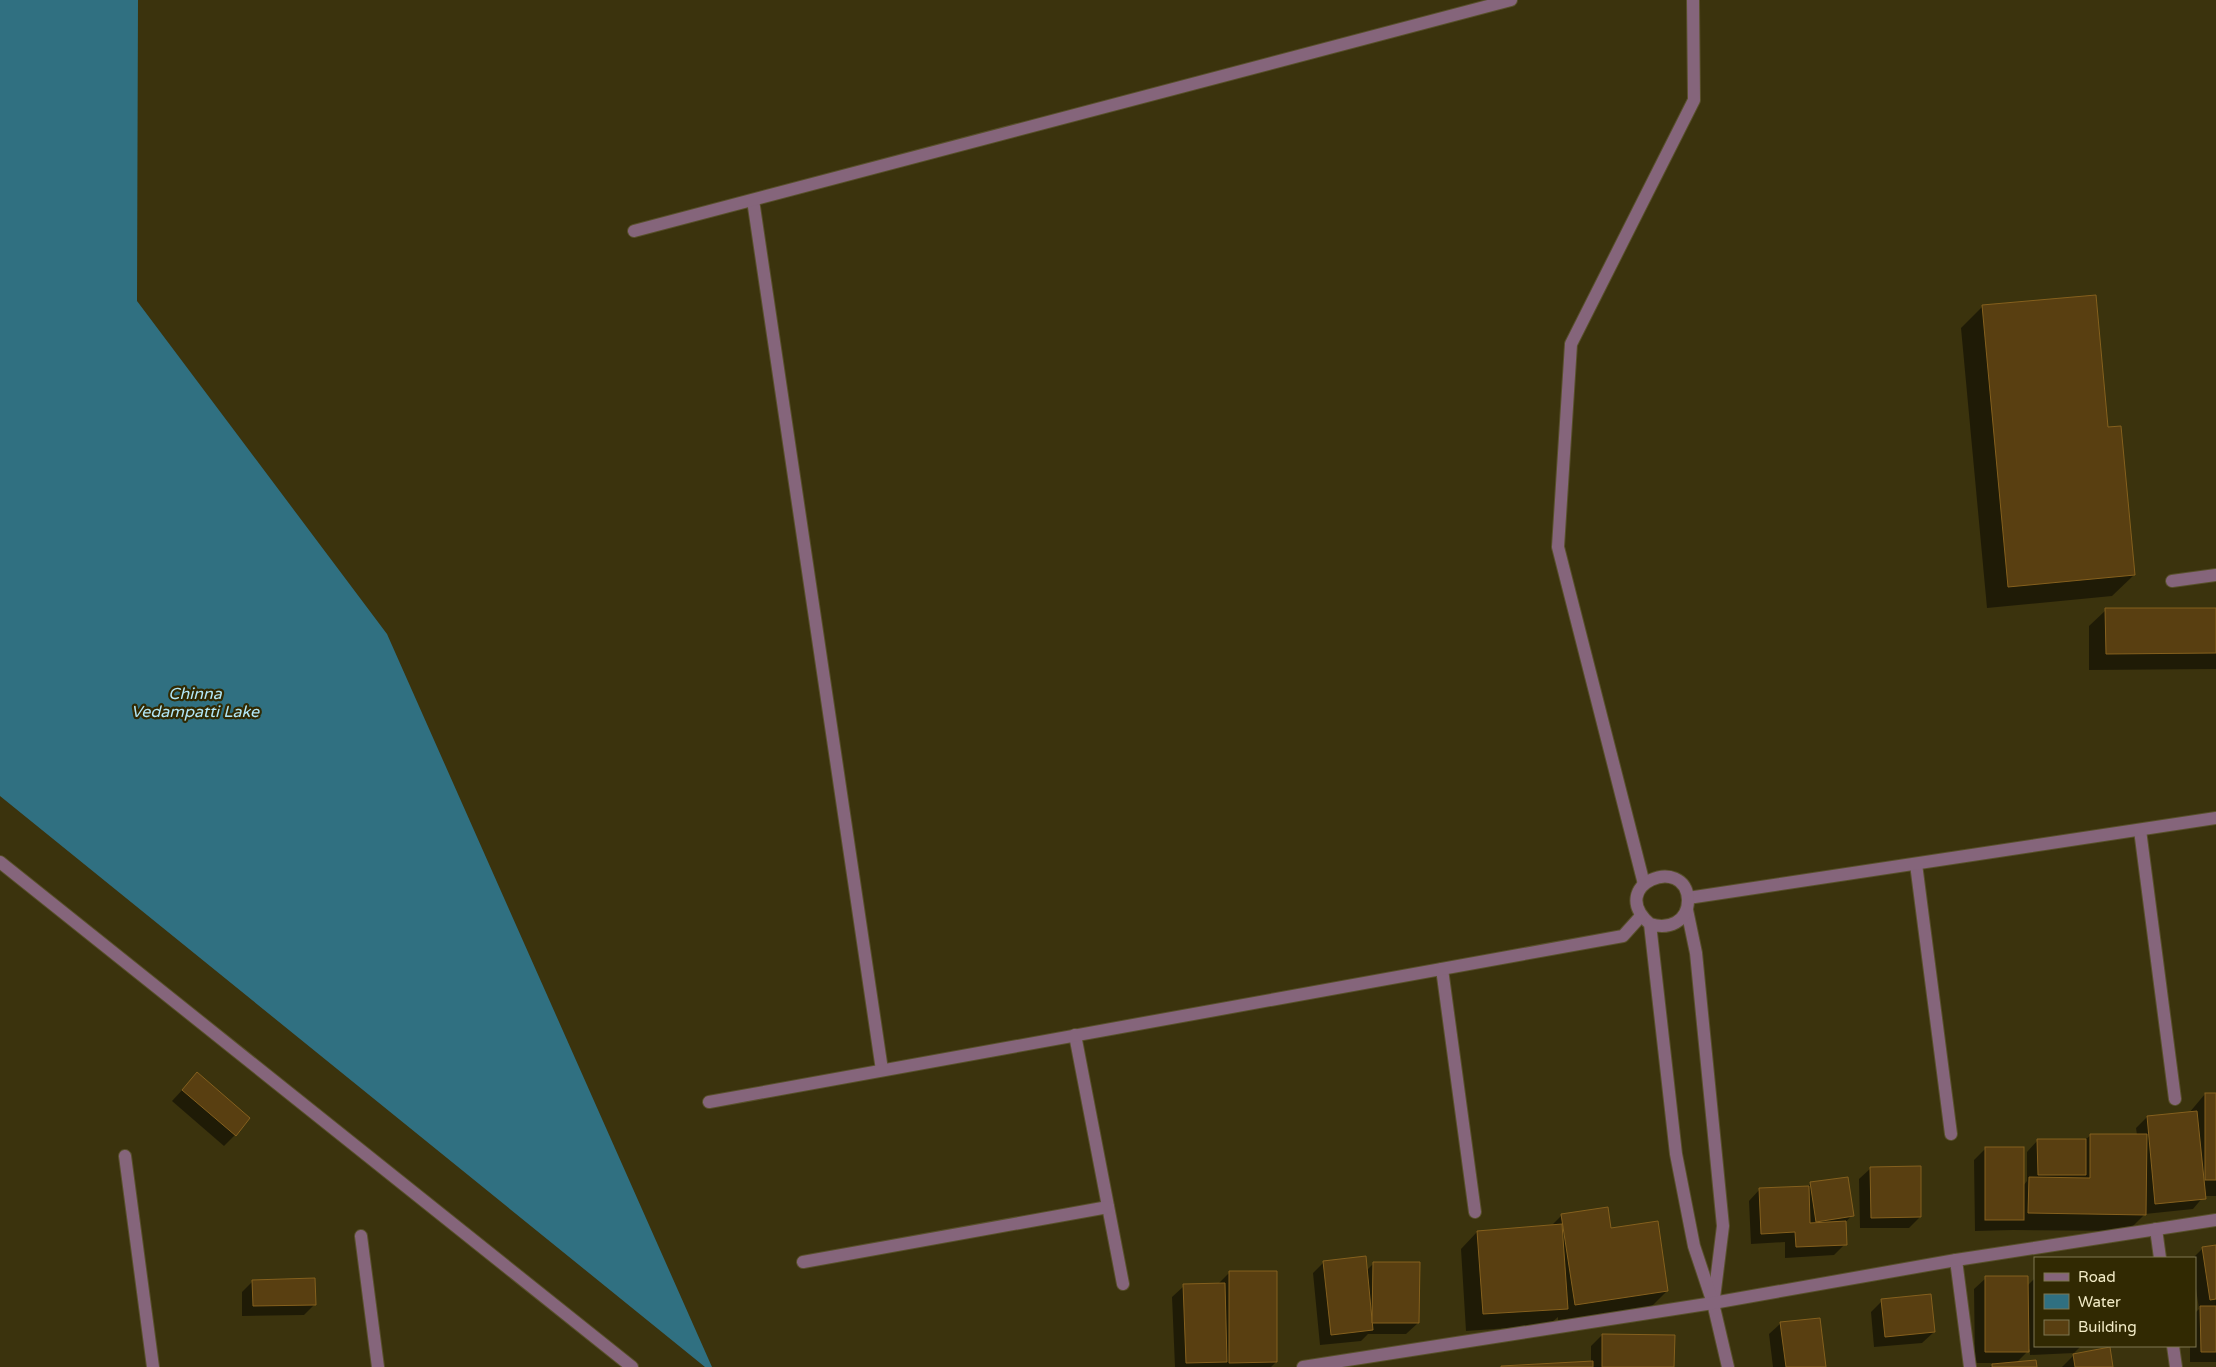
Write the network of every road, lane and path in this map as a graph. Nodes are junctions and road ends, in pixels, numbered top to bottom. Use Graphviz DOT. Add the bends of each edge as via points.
graph roads {
  1 [pos="1511,0"];
  2 [pos="1693,0"];
  3 [pos="754,200"];
  4 [pos="634,231"];
  5 [pos="2216,575"];
  6 [pos="2172,581"];
  7 [pos="2216,818"];
  8 [pos="2140,830"];
  9 [pos="0,862"];
  10 [pos="1916,864"];
  11 [pos="1644,884"];
  12 [pos="1687,904"];
  13 [pos="1645,920"];
  14 [pos="1442,969"];
  15 [pos="1075,1035"];
  16 [pos="882,1070"];
  17 [pos="2175,1099"];
  18 [pos="709,1102"];
  19 [pos="1951,1134"];
  20 [pos="126,1156"];
  21 [pos="1108,1207"];
  22 [pos="1475,1212"];
  23 [pos="2216,1220"];
  24 [pos="2156,1229"];
  25 [pos="361,1236"];
  26 [pos="2160,1257"];
  27 [pos="1956,1260"];
  28 [pos="803,1262"];
  29 [pos="1123,1284"];
  30 [pos="1713,1303"];
  31 [pos="2173,1347"];
  32 [pos="153,1367"];
  33 [pos="378,1367"];
  34 [pos="632,1367"];
  35 [pos="1303,1367"];
  36 [pos="1728,1367"];
  37 [pos="1970,1367"];
  38 [pos="2176,1367"];
  1 -- 3 [label="street"];
  2 -- 11 [label="street" via="1694,100 1571,344 1558,547"];
  3 -- 4 [label="street"];
  3 -- 16 [label="street"];
  5 -- 6 [label="street"];
  7 -- 8 [label="street"];
  8 -- 10 [label="street"];
  8 -- 17 [label="street"];
  9 -- 34 [label="street"];
  10 -- 12 [label="street"];
  10 -- 19 [label="street"];
  11 -- 12 [label="street" via="1653,877 1676,879 1684,888"];
  11 -- 13 [label="street" via="1638,894 1637,905"];
  12 -- 13 [label="street" via="1681,919 1672,926 1660,927"];
  12 -- 30 [label="street" via="1696,953 1723,1226"];
  13 -- 14 [label="street" via="1624,936"];
  13 -- 30 [label="street" via="1676,1154 1694,1246"];
  14 -- 15 [label="street"];
  14 -- 22 [label="street"];
  15 -- 16 [label="street"];
  15 -- 21 [label="street"];
  16 -- 18 [label="street"];
  20 -- 32 [label="street"];
  21 -- 28 [label="street"];
  21 -- 29 [label="street"];
  23 -- 24 [label="street"];
  24 -- 26 [label="street"];
  24 -- 27 [label="street"];
  25 -- 33 [label="street"];
  27 -- 30 [label="street"];
  27 -- 37 [label="street"];
  30 -- 35 [label="street"];
  30 -- 36 [label="street"];
  31 -- 38 [label="street"];
}
